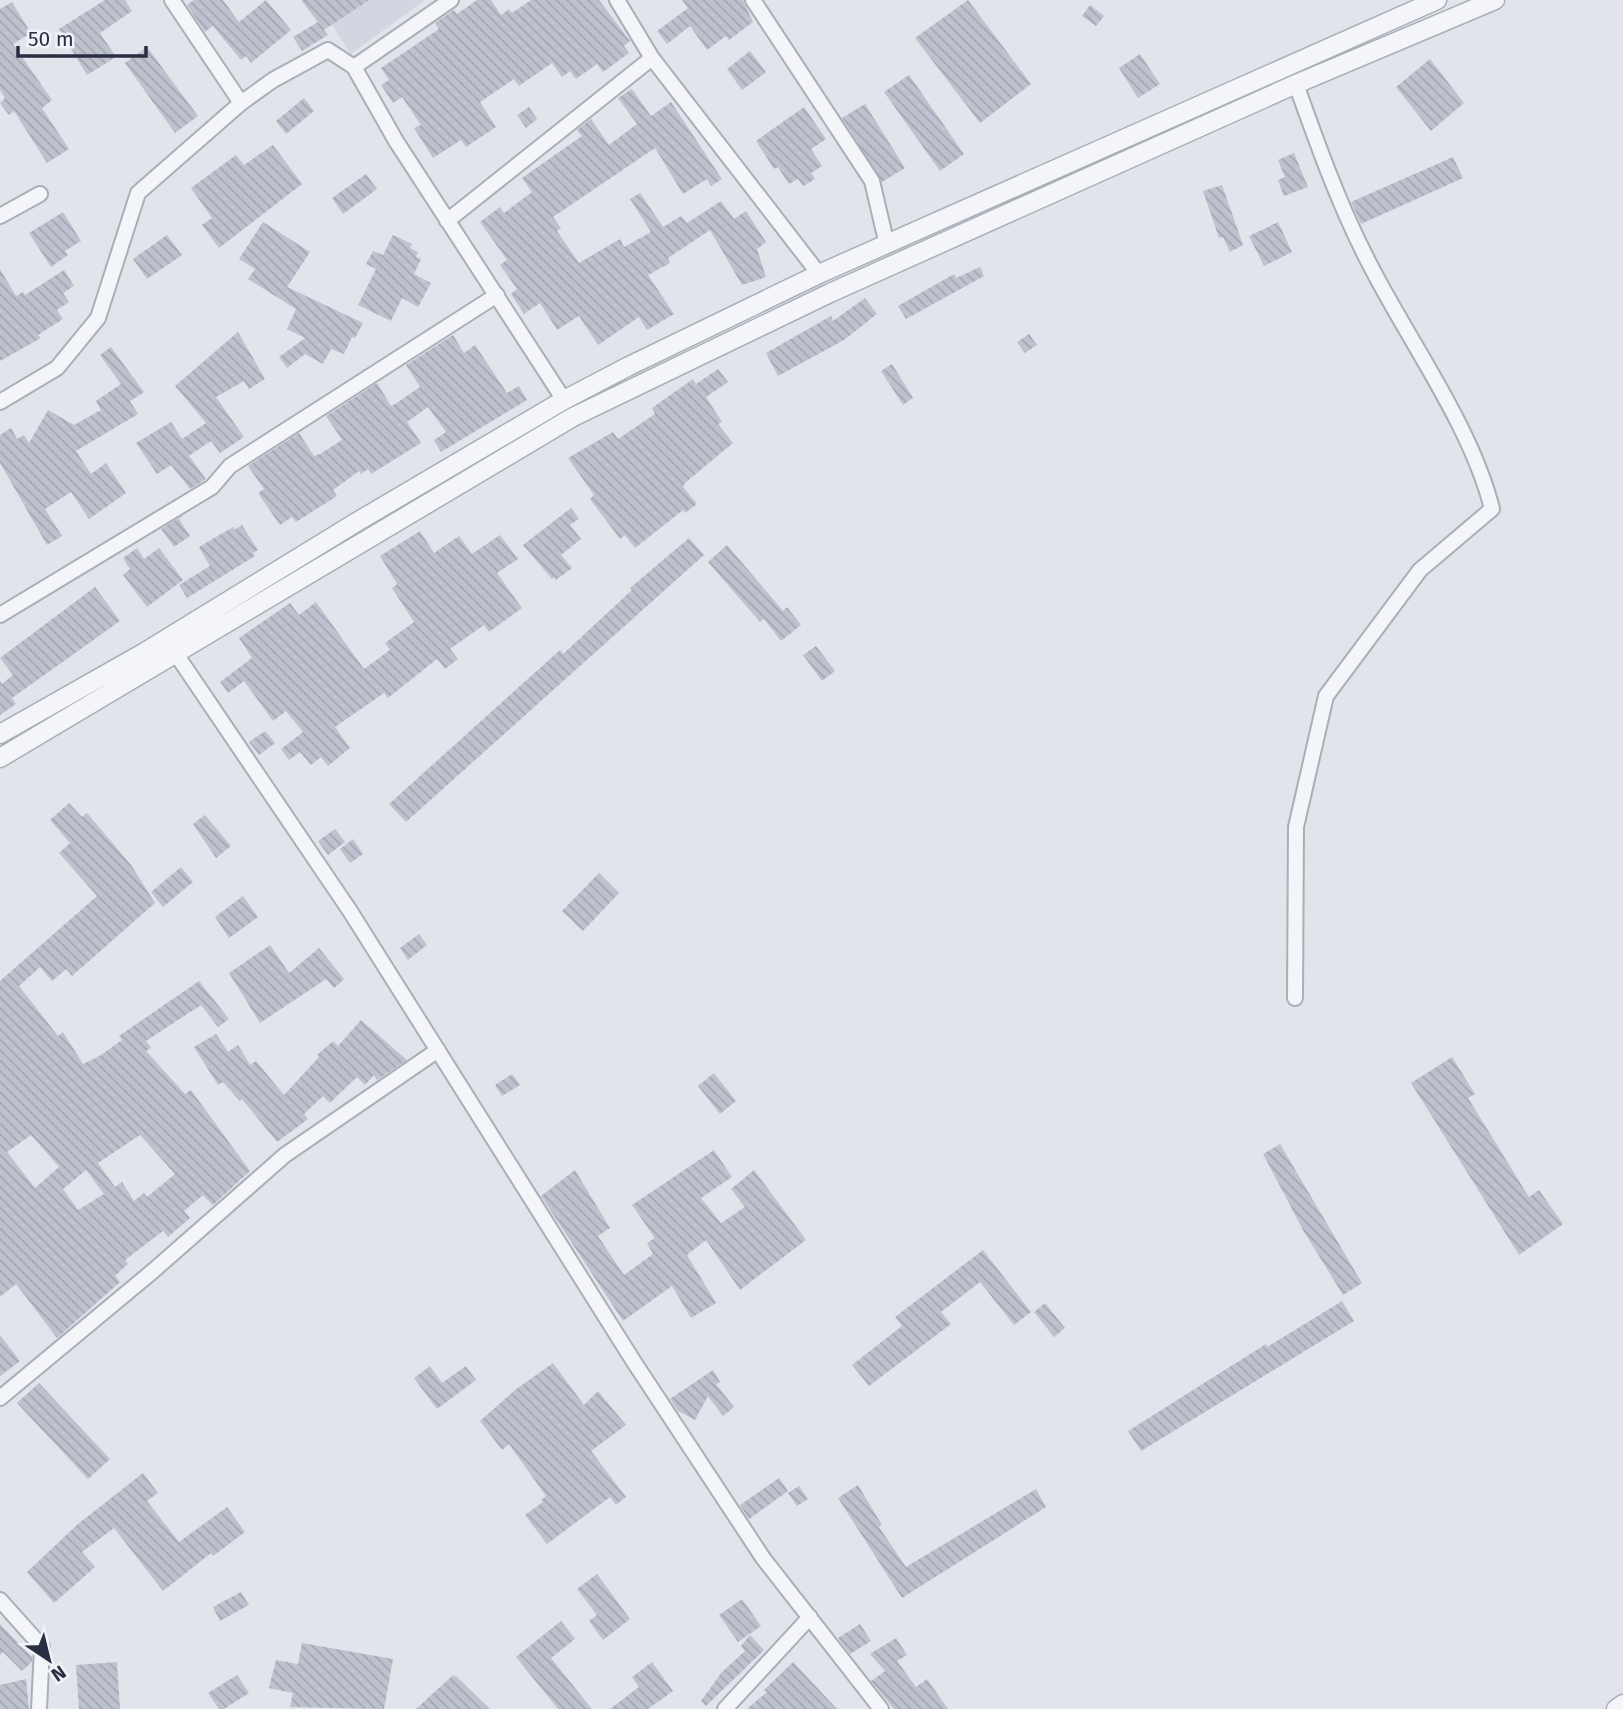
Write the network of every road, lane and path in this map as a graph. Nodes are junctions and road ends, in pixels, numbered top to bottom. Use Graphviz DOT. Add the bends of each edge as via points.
graph roads {
  1 [pos="172,0"];
  2 [pos="451,0"];
  3 [pos="617,0"];
  4 [pos="753,0"];
  5 [pos="1437,0"];
  6 [pos="1495,0"];
  7 [pos="652,58"];
  8 [pos="354,67"];
  9 [pos="1296,84"];
  10 [pos="241,103"];
  11 [pos="40,194"];
  12 [pos="0,216"];
  13 [pos="447,221"];
  14 [pos="887,245"];
  15 [pos="819,274"];
  16 [pos="497,295"];
  17 [pos="564,400"];
  18 [pos="0,402"];
  19 [pos="0,615"];
  20 [pos="176,654"];
  21 [pos="0,734"];
  22 [pos="0,758"];
  23 [pos="1294,998"];
  24 [pos="438,1050"];
  25 [pos="0,1398"];
  26 [pos="0,1600"];
  27 [pos="810,1618"];
  28 [pos="1623,1704"];
  29 [pos="39,1709"];
  30 [pos="725,1709"];
  31 [pos="881,1709"];
  32 [pos="1616,1709"];
  1 -- 10 [label="street"];
  2 -- 8 [label="street"];
  3 -- 7 [label="street"];
  4 -- 14 [label="street" via="872,181"];
  5 -- 14 [label="street"];
  6 -- 9 [label="street"];
  7 -- 13 [label="street"];
  7 -- 15 [label="street"];
  8 -- 10 [label="street" via="328,50"];
  8 -- 13 [label="street"];
  9 -- 20 [label="street" via="830,293 573,417"];
  9 -- 23 [label="street" via="1327,171 1366,258 1439,389 1486,483 1492,509 1420,570 1326,696 1296,827"];
  10 -- 18 [label="street" via="138,193 98,318 57,368"];
  11 -- 12 [label="street"];
  13 -- 16 [label="street"];
  14 -- 15 [label="street"];
  15 -- 17 [label="street"];
  16 -- 17 [label="street"];
  16 -- 19 [label="street" via="230,466 212,487"];
  17 -- 21 [label="street"];
  20 -- 22 [label="street"];
  20 -- 24 [label="street"];
  24 -- 25 [label="street" via="285,1155"];
  24 -- 27 [label="street" via="763,1558"];
  26 -- 29 [label="street" via="42,1647"];
  27 -- 30 [label="street"];
  27 -- 31 [label="street"];
  28 -- 32 [label="street"];
}
